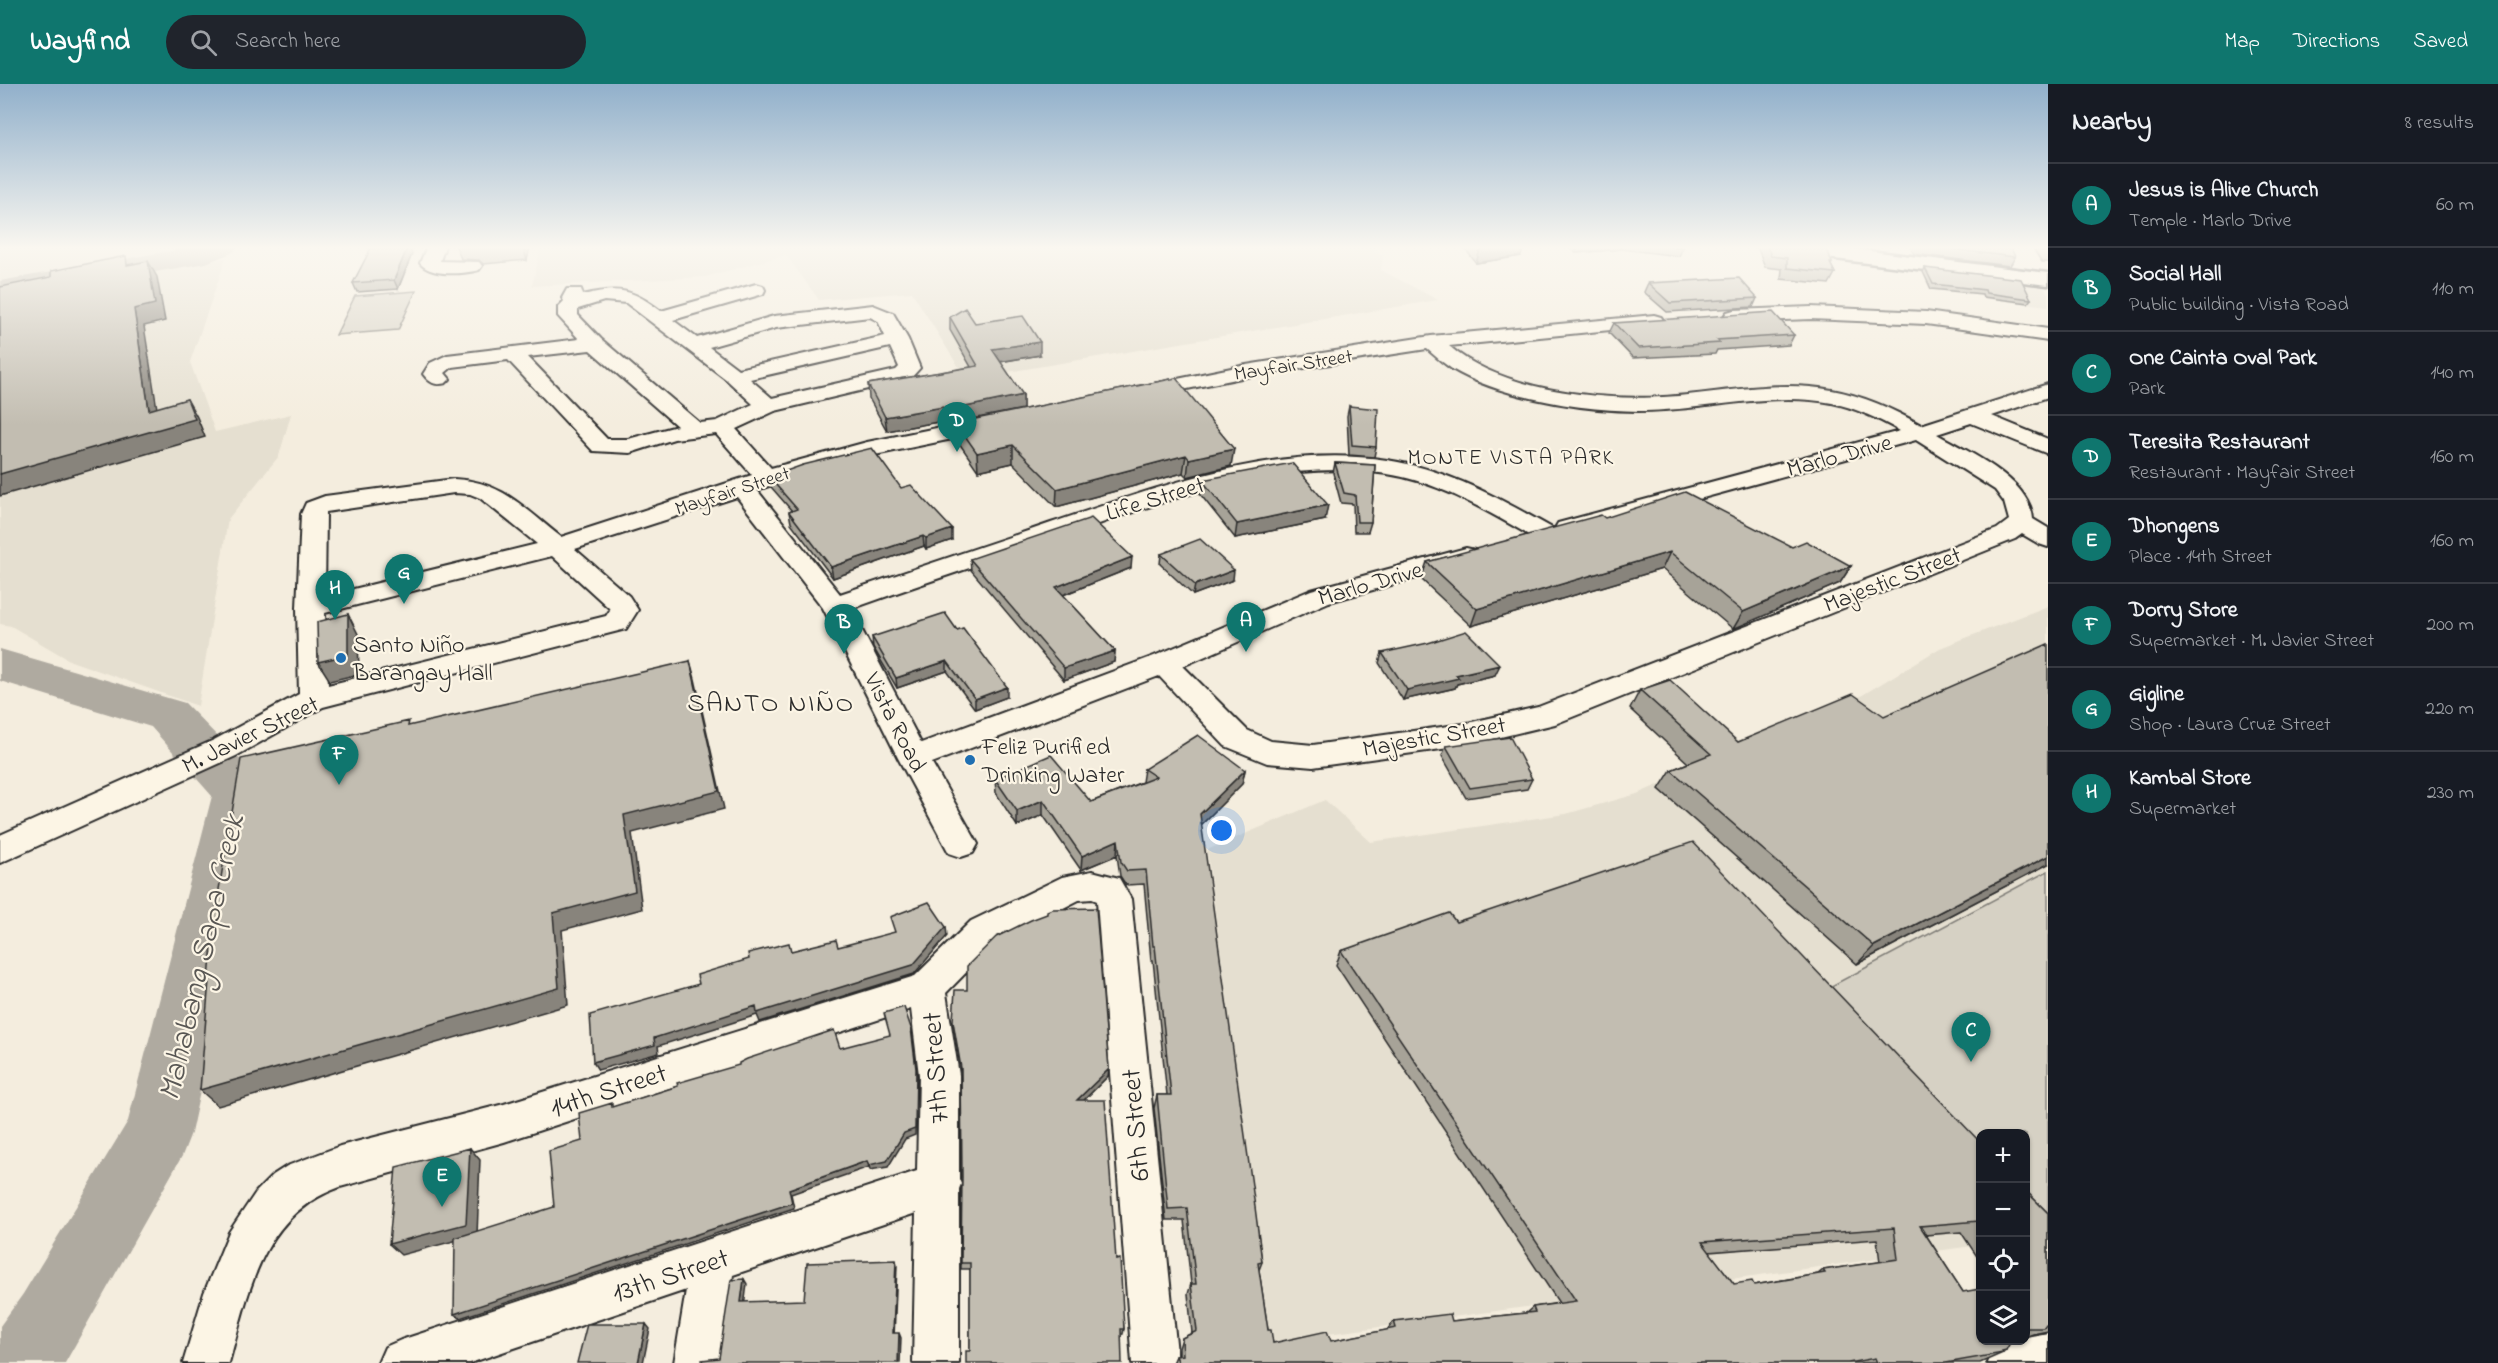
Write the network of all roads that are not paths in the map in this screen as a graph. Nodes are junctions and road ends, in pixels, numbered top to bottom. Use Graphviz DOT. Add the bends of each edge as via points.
graph roads {
  1 [pos="569,306"];
  2 [pos="642,306"];
  3 [pos="701,306"];
  4 [pos="1709,317"];
  5 [pos="658,318"];
  6 [pos="1673,320"];
  7 [pos="2048,335"];
  8 [pos="898,339"];
  9 [pos="1431,342"];
  10 [pos="594,343"];
  11 [pos="693,345"];
  12 [pos="514,354"];
  13 [pos="734,376"];
  14 [pos="439,379"];
  15 [pos="2048,390"];
  16 [pos="1124,396"];
  17 [pos="768,406"];
  18 [pos="1973,416"];
  19 [pos="1012,419"];
  20 [pos="722,428"];
  21 [pos="693,429"];
  22 [pos="1918,434"];
  23 [pos="2048,447"];
  24 [pos="754,482"];
  25 [pos="2021,522"];
  26 [pos="1545,534"];
  27 [pos="2048,539"];
  28 [pos="557,548"];
  29 [pos="835,605"];
  30 [pos="311,608"];
  31 [pos="1164,663"];
  32 [pos="314,699"];
  33 [pos="913,758"];
  34 [pos="961,844"];
  35 [pos="0,850"];
  36 [pos="1107,888"];
  37 [pos="927,988"];
  38 [pos="940,1184"];
  39 [pos="713,1260"];
  40 [pos="452,1354"];
  41 [pos="2048,1356"];
  42 [pos="206,1363"];
  43 [pos="401,1363"];
  44 [pos="696,1363"];
  45 [pos="936,1363"];
  46 [pos="1155,1363"];
  47 [pos="2010,1363"];
  1 -- 10 [label="street" via="568,316"];
  2 -- 5 [label="street"];
  3 -- 5 [label="street"];
  4 -- 7 [label="street" via="1811,313 1926,318"];
  5 -- 11 [label="street"];
  6 -- 9 [label="street, Mayfair Street"];
  8 -- 11 [label="street" via="886,317 863,311 774,322"];
  8 -- 13 [label="street"];
  8 -- 17 [label="street" via="910,368 903,375"];
  9 -- 16 [label="street, Mayfair Street" via="1246,371"];
  9 -- 22 [label="street" via="1460,365 1503,383 1591,401 1661,404 1775,393 1832,396 1861,404"];
  10 -- 12 [label="street"];
  10 -- 21 [label="street"];
  11 -- 13 [label="street"];
  12 -- 14 [label="street" via="447,361 437,367 434,374"];
  12 -- 21 [label="street" via="601,447 630,446"];
  13 -- 17 [label="street"];
  15 -- 18 [label="street, Marlo Drive"];
  17 -- 20 [label="street"];
  18 -- 22 [label="street, Marlo Drive"];
  18 -- 23 [label="street"];
  19 -- 24 [label="street, Mayfair Street" via="863,451"];
  20 -- 21 [label="street"];
  20 -- 24 [label="street, Vista Road"];
  22 -- 25 [label="street" via="2003,485 2022,513"];
  22 -- 26 [label="street, Marlo Drive"];
  24 -- 28 [label="street, Mayfair Street"];
  24 -- 29 [label="street, Vista Road"];
  25 -- 27 [label="street"];
  25 -- 31 [label="street, Majestic Street" via="2006,534 1544,716 1463,735 1312,756 1267,752 1236,738"];
  26 -- 29 [label="street, Life Street" via="1440,481 1387,467 1296,465 1195,483"];
  26 -- 31 [label="street, Marlo Drive" via="1320,596"];
  28 -- 30 [label="street, Mayfair Street"];
  28 -- 30 [label="street" via="489,493 473,487 454,486 325,503 315,508 313,514"];
  28 -- 32 [label="street, M. Javier Street" via="619,602 624,610 616,623"];
  29 -- 33 [label="street, Vista Road"];
  30 -- 32 [label="street"];
  31 -- 33 [label="street, Marlo Drive"];
  32 -- 35 [label="street, M. Javier Street" via="225,748"];
  33 -- 34 [label="street, Vista Road"];
  36 -- 37 [label="street, 7th Street" via="1074,887 983,932"];
  36 -- 46 [label="street, 6th Street" via="1115,906"];
  37 -- 38 [label="street, 7th Street" via="939,1075"];
  37 -- 42 [label="street, 14th Street" via="442,1141 321,1172 290,1189 260,1218 236,1267"];
  38 -- 39 [label="street, 13th Street"];
  38 -- 45 [label="street, 7th Street"];
  39 -- 40 [label="street, 13th Street"];
  39 -- 44 [label="street"];
  40 -- 43 [label="street, 13th Street"];
  41 -- 47 [label="street"];
}
